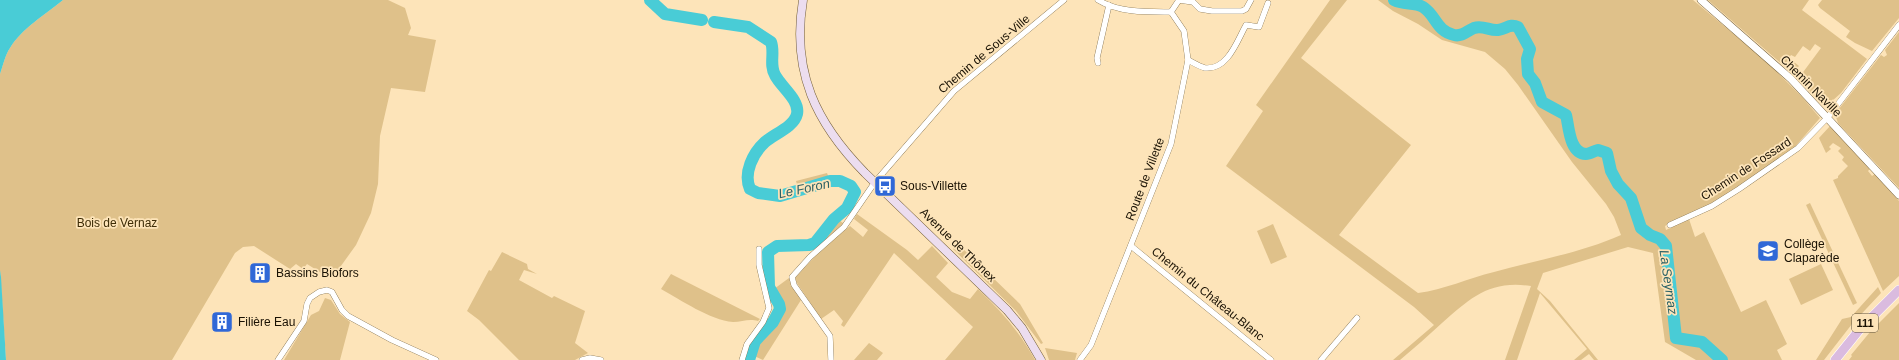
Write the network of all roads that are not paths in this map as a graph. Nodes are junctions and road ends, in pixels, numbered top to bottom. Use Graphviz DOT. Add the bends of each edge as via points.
graph roads {
  1 [pos="803,0"];
  2 [pos="1064,0"];
  3 [pos="1098,0"];
  4 [pos="1179,0"];
  5 [pos="1251,0"];
  6 [pos="1701,0"];
  7 [pos="1268,4"];
  8 [pos="1109,5"];
  9 [pos="1171,12"];
  10 [pos="1899,25"];
  11 [pos="1188,60"];
  12 [pos="1098,63"];
  13 [pos="1828,117"];
  14 [pos="874,182"];
  15 [pos="1899,195"];
  16 [pos="1670,225"];
  17 [pos="1131,246"];
  18 [pos="759,249"];
  19 [pos="1899,290"];
  20 [pos="1357,318"];
  21 [pos="278,360"];
  22 [pos="436,360"];
  23 [pos="582,360"];
  24 [pos="601,360"];
  25 [pos="742,360"];
  26 [pos="831,360"];
  27 [pos="1041,360"];
  28 [pos="1080,360"];
  29 [pos="1271,360"];
  30 [pos="1321,360"];
  31 [pos="1835,360"];
  1 -- 14 [label="main road, Avenue de Thônex" via="799,32 800,51 812,98 821,119 833,137"];
  2 -- 14 [label="street, Chemin de Sous-Ville" via="954,91"];
  3 -- 8 [label="street"];
  4 -- 5 [label="street" via="1193,2 1200,9 1212,11 1246,9"];
  4 -- 9 [label="street"];
  6 -- 13 [label="street, Chemin Naville" via="1791,79"];
  7 -- 11 [label="street" via="1259,27 1246,25 1234,49 1221,64 1205,68"];
  8 -- 9 [label="street" via="1137,11"];
  8 -- 12 [label="street"];
  9 -- 11 [label="street, Route de Villette" via="1184,31"];
  10 -- 13 [label="street, Chemin de Fossard"];
  11 -- 17 [label="street, Route de Villette" via="1171,144"];
  13 -- 15 [label="street, Chemin Naville"];
  13 -- 16 [label="street, Chemin de Fossard" via="1787,157 1712,206"];
  14 -- 26 [label="street, Chemin de Sous-Ville" via="844,227 792,277 794,286 830,336"];
  14 -- 27 [label="main road, Avenue de Thônex" via="1007,310 1022,328"];
  17 -- 28 [label="street, Route de Villette" via="1091,345"];
  17 -- 29 [label="street, Chemin du Château-Blanc"];
  18 -- 25 [label="street" via="759,265 769,308 763,322 747,344"];
  19 -- 31 [label="main road, 111" via="1860,329"];
  20 -- 30 [label="street"];
  21 -- 22 [label="street" via="304,321 308,300 314,294 325,290 332,292 348,316"];
  23 -- 24 [label="street"];
}
